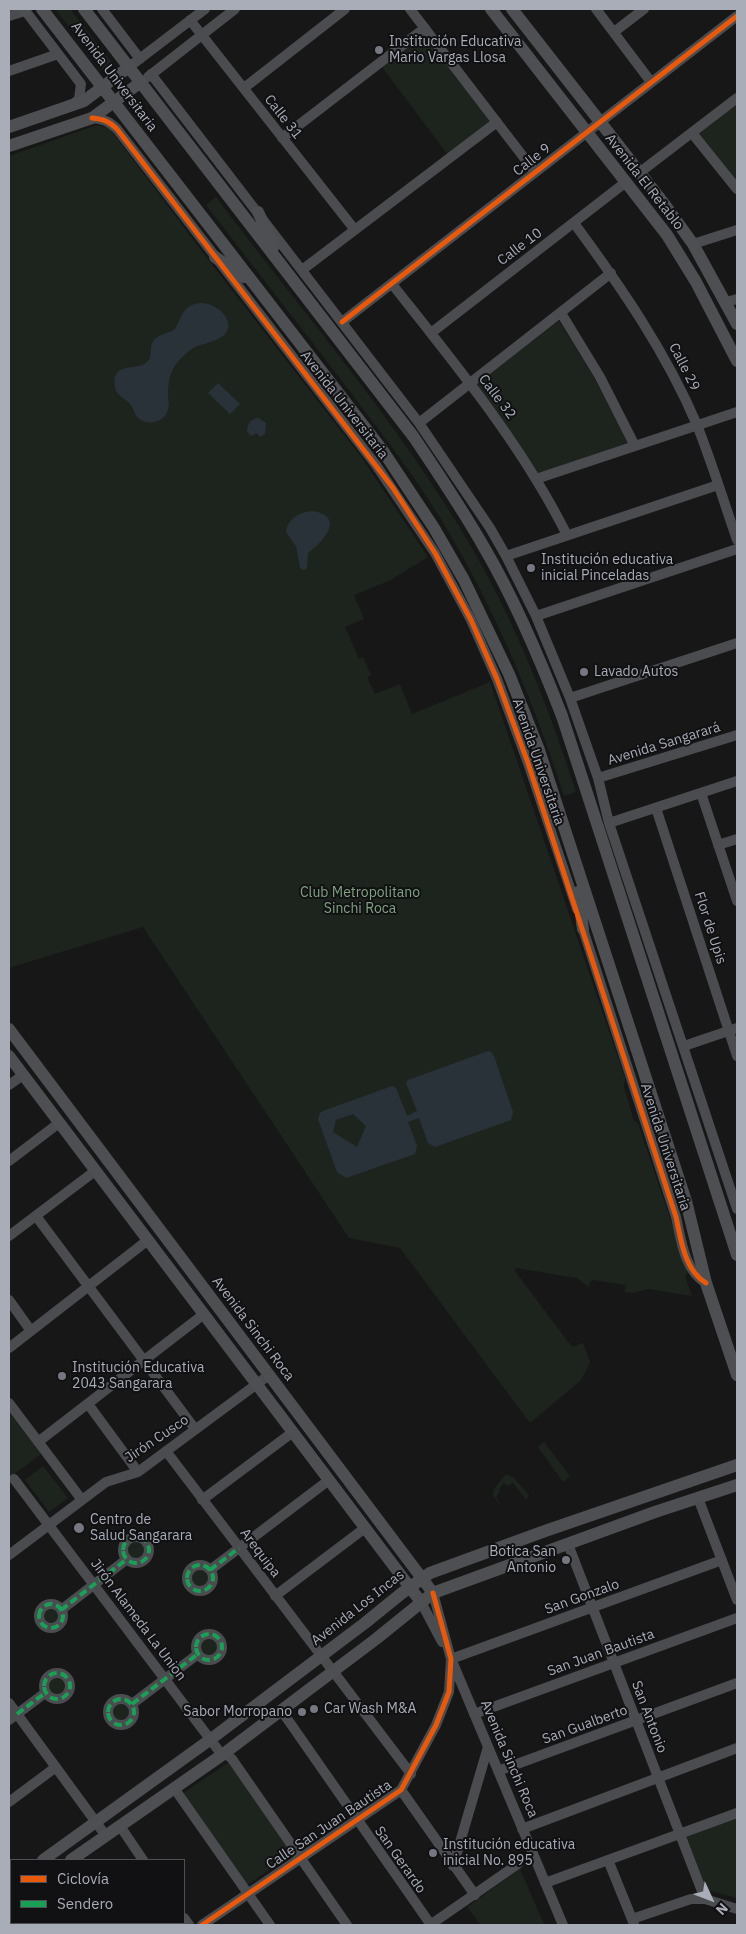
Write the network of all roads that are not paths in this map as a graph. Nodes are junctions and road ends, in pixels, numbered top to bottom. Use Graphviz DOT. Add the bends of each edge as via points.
graph roads {
  1 [pos="24,9"];
  2 [pos="42,9"];
  3 [pos="84,9"];
  4 [pos="102,9"];
  5 [pos="206,9"];
  6 [pos="235,9"];
  7 [pos="345,9"];
  8 [pos="410,9"];
  9 [pos="491,9"];
  10 [pos="512,9"];
  11 [pos="596,9"];
  12 [pos="644,9"];
  13 [pos="9,16"];
  14 [pos="737,16"];
  15 [pos="190,20"];
  16 [pos="219,21"];
  17 [pos="425,28"];
  18 [pos="614,32"];
  19 [pos="202,35"];
  20 [pos="58,54"];
  21 [pos="140,59"];
  22 [pos="129,67"];
  23 [pos="9,70"];
  24 [pos="151,74"];
  25 [pos="141,82"];
  26 [pos="651,82"];
  27 [pos="103,88"];
  28 [pos="244,88"];
  29 [pos="737,98"];
  30 [pos="114,103"];
  31 [pos="71,106"];
  32 [pos="92,118"];
  33 [pos="497,122"];
  34 [pos="599,122"];
  35 [pos="9,127"];
  36 [pos="586,132"];
  37 [pos="692,132"];
  38 [pos="282,138"];
  39 [pos="9,146"];
  40 [pos="535,172"];
  41 [pos="639,172"];
  42 [pos="626,182"];
  43 [pos="737,189"];
  44 [pos="258,212"];
  45 [pos="574,223"];
  46 [pos="354,230"];
  47 [pos="737,230"];
  48 [pos="692,244"];
  49 [pos="215,257"];
  50 [pos="284,269"];
  51 [pos="302,270"];
  52 [pos="612,273"];
  53 [pos="252,282"];
  54 [pos="392,284"];
  55 [pos="732,300"];
  56 [pos="561,313"];
  57 [pos="342,322"];
  58 [pos="737,324"];
  59 [pos="431,333"];
  60 [pos="737,361"];
  61 [pos="470,384"];
  62 [pos="737,412"];
  63 [pos="419,423"];
  64 [pos="697,426"];
  65 [pos="635,446"];
  66 [pos="536,479"];
  67 [pos="718,485"];
  68 [pos="567,536"];
  69 [pos="737,540"];
  70 [pos="737,549"];
  71 [pos="506,556"];
  72 [pos="536,616"];
  73 [pos="737,643"];
  74 [pos="570,698"];
  75 [pos="737,735"];
  76 [pos="598,778"];
  77 [pos="737,781"];
  78 [pos="701,793"];
  79 [pos="656,808"];
  80 [pos="609,823"];
  81 [pos="737,839"];
  82 [pos="718,845"];
  83 [pos="577,867"];
  84 [pos="737,901"];
  85 [pos="583,929"];
  86 [pos="9,1029"];
  87 [pos="733,1029"];
  88 [pos="684,1046"];
  89 [pos="9,1056"];
  90 [pos="737,1056"];
  91 [pos="23,1075"];
  92 [pos="9,1085"];
  93 [pos="59,1123"];
  94 [pos="9,1161"];
  95 [pos="95,1171"];
  96 [pos="735,1197"];
  97 [pos="737,1209"];
  98 [pos="36,1216"];
  99 [pos="9,1236"];
  100 [pos="148,1240"];
  101 [pos="737,1255"];
  102 [pos="706,1283"];
  103 [pos="89,1287"];
  104 [pos="9,1300"];
  105 [pos="204,1314"];
  106 [pos="31,1331"];
  107 [pos="9,1348"];
  108 [pos="144,1360"];
  109 [pos="737,1375"];
  110 [pos="269,1376"];
  111 [pos="257,1384"];
  112 [pos="9,1403"];
  113 [pos="88,1404"];
  114 [pos="195,1429"];
  115 [pos="293,1432"];
  116 [pos="38,1442"];
  117 [pos="166,1451"];
  118 [pos="737,1465"];
  119 [pos="138,1472"];
  120 [pos="14,1479"];
  121 [pos="329,1480"];
  122 [pos="737,1485"];
  123 [pos="649,1495"];
  124 [pos="698,1498"];
  125 [pos="82,1500"];
  126 [pos="202,1500"];
  127 [pos="655,1512"];
  128 [pos="48,1525"];
  129 [pos="365,1528"];
  130 [pos="568,1544"];
  131 [pos="239,1548"];
  132 [pos="11,1549"];
  133 [pos="127,1559"];
  134 [pos="722,1560"];
  135 [pos="210,1570"];
  136 [pos="422,1578"];
  137 [pos="94,1584"];
  138 [pos="410,1587"];
  139 [pos="433,1593"];
  140 [pos="275,1596"];
  141 [pos="737,1600"];
  142 [pos="421,1602"];
  143 [pos="592,1607"];
  144 [pos="61,1610"];
  145 [pos="737,1618"];
  146 [pos="198,1654"];
  147 [pos="321,1656"];
  148 [pos="451,1659"];
  149 [pos="614,1663"];
  150 [pos="333,1671"];
  151 [pos="166,1679"];
  152 [pos="737,1683"];
  153 [pos="45,1693"];
  154 [pos="9,1703"];
  155 [pos="132,1704"];
  156 [pos="281,1710"];
  157 [pos="474,1714"];
  158 [pos="13,1717"];
  159 [pos="636,1720"];
  160 [pos="211,1739"];
  161 [pos="488,1747"];
  162 [pos="737,1748"];
  163 [pos="223,1754"];
  164 [pos="56,1767"];
  165 [pos="498,1771"];
  166 [pos="411,1774"];
  167 [pos="658,1778"];
  168 [pos="174,1788"];
  169 [pos="401,1790"];
  170 [pos="9,1802"];
  171 [pos="737,1813"];
  172 [pos="358,1820"];
  173 [pos="96,1822"];
  174 [pos="120,1826"];
  175 [pos="522,1829"];
  176 [pos="679,1834"];
  177 [pos="106,1836"];
  178 [pos="301,1858"];
  179 [pos="44,1859"];
  180 [pos="73,1859"];
  181 [pos="142,1859"];
  182 [pos="608,1860"];
  183 [pos="518,1864"];
  184 [pos="453,1866"];
  185 [pos="545,1882"];
  186 [pos="248,1894"];
  187 [pos="474,1895"];
  188 [pos="9,1896"];
  189 [pos="705,1899"];
  190 [pos="10,1902"];
  191 [pos="737,1909"];
  192 [pos="633,1922"];
  193 [pos="202,1925"];
  194 [pos="270,1925"];
  195 [pos="347,1925"];
  196 [pos="431,1925"];
  197 [pos="563,1925"];
  1 -- 13 [label="street"];
  1 -- 20 [label="street"];
  2 -- 27 [label="main road, Avenida Universitaria"];
  3 -- 22 [label="main road, Avenida Universitaria"];
  4 -- 21 [label="street"];
  5 -- 15 [label="street"];
  5 -- 16 [label="street"];
  6 -- 16 [label="street"];
  7 -- 28 [label="street"];
  8 -- 17 [label="street"];
  9 -- 36 [label="main road, Avenida El Retablo"];
  10 -- 34 [label="main road, Avenida El Retablo"];
  11 -- 18 [label="street"];
  12 -- 18 [label="street"];
  14 -- 26 [label="street, Calle 9"];
  15 -- 19 [label="street, Calle 31"];
  15 -- 21 [label="street"];
  16 -- 19 [label="street"];
  17 -- 33 [label="street"];
  17 -- 38 [label="street"];
  18 -- 26 [label="street"];
  19 -- 24 [label="street"];
  19 -- 28 [label="street, Calle 31"];
  20 -- 23 [label="street"];
  20 -- 31 [label="street" via="80,84 78,99"];
  21 -- 22 [label="street"];
  22 -- 25 [label="main road, Avenida Universitaria"];
  22 -- 27 [label="main road"];
  24 -- 25 [label="street"];
  24 -- 44 [label="street"];
  25 -- 30 [label="main road"];
  25 -- 50 [label="main road, Avenida Universitaria"];
  26 -- 34 [label="street, Calle 9"];
  27 -- 30 [label="main road, Avenida Universitaria"];
  27 -- 31 [label="main road"];
  28 -- 38 [label="street, Calle 31"];
  29 -- 37 [label="street"];
  30 -- 32 [label="main road"];
  30 -- 53 [label="main road, Avenida Universitaria"];
  31 -- 35 [label="main road"];
  32 -- 39 [label="main road"];
  32 -- 49 [label="street, Avenida Universitaria" via="102,119 117,129"];
  33 -- 40 [label="street"];
  33 -- 46 [label="street"];
  34 -- 36 [label="street, Calle 9"];
  34 -- 41 [label="main road, Avenida El Retablo"];
  36 -- 40 [label="street, Calle 9"];
  36 -- 42 [label="main road, Avenida El Retablo"];
  37 -- 41 [label="street"];
  37 -- 43 [label="street"];
  38 -- 46 [label="street, Calle 31"];
  40 -- 54 [label="street, Calle 9"];
  41 -- 48 [label="main road, Avenida El Retablo"];
  42 -- 45 [label="street, Calle 10"];
  42 -- 60 [label="main road, Avenida El Retablo" via="683,260"];
  44 -- 50 [label="main road"];
  44 -- 51 [label="street"];
  45 -- 52 [label="street, Calle 29"];
  45 -- 59 [label="street, Calle 10"];
  46 -- 51 [label="street"];
  47 -- 48 [label="street"];
  48 -- 55 [label="main road, Avenida El Retablo"];
  49 -- 53 [label="main road"];
  49 -- 85 [label="street, Avenida Universitaria" via="376,465 435,553 471,620 497,679"];
  50 -- 101 [label="main road, Avenida Universitaria" via="413,436 486,550 532,641 574,750"];
  51 -- 57 [label="street"];
  52 -- 56 [label="street"];
  52 -- 64 [label="street, Calle 29" via="655,342"];
  53 -- 83 [label="main road, Avenida Universitaria" via="383,451 464,580 509,674 539,750"];
  54 -- 57 [label="street, Calle 9"];
  54 -- 59 [label="street, Calle 32"];
  55 -- 58 [label="main road, Avenida El Retablo"];
  56 -- 61 [label="street"];
  56 -- 65 [label="street" via="600,377"];
  57 -- 63 [label="street"];
  59 -- 61 [label="street, Calle 32"];
  61 -- 63 [label="street"];
  61 -- 66 [label="street, Calle 32"];
  62 -- 64 [label="street"];
  63 -- 71 [label="street" via="474,502"];
  64 -- 65 [label="street"];
  64 -- 67 [label="street, Calle 29"];
  65 -- 66 [label="street"];
  66 -- 68 [label="street, Calle 32"];
  67 -- 68 [label="street"];
  67 -- 69 [label="street, Calle 29"];
  68 -- 71 [label="street"];
  70 -- 72 [label="street"];
  71 -- 72 [label="street"];
  72 -- 74 [label="street"];
  73 -- 74 [label="street"];
  74 -- 76 [label="street"];
  75 -- 76 [label="street, Avenida Sangarará"];
  76 -- 80 [label="street"];
  77 -- 78 [label="street"];
  78 -- 79 [label="street"];
  78 -- 82 [label="street"];
  79 -- 80 [label="street"];
  79 -- 87 [label="street, Flor de Upis"];
  80 -- 88 [label="street"];
  81 -- 82 [label="street"];
  82 -- 84 [label="street"];
  83 -- 85 [label="main road"];
  83 -- 102 [label="main road, Avenida Universitaria" via="686,1201"];
  85 -- 102 [label="street, Avenida Universitaria" via="676,1216 682,1245 693,1272"];
  86 -- 110 [label="main road, Avenida Sinchi Roca"];
  87 -- 88 [label="street"];
  87 -- 90 [label="street, Flor de Upis"];
  88 -- 96 [label="street"];
  89 -- 91 [label="main road, Avenida Sinchi Roca"];
  91 -- 92 [label="street"];
  91 -- 93 [label="main road, Avenida Sinchi Roca"];
  93 -- 94 [label="street"];
  93 -- 95 [label="main road, Avenida Sinchi Roca"];
  95 -- 98 [label="street"];
  95 -- 100 [label="main road, Avenida Sinchi Roca"];
  96 -- 97 [label="street"];
  98 -- 99 [label="street"];
  98 -- 103 [label="street"];
  100 -- 103 [label="street"];
  100 -- 105 [label="main road, Avenida Sinchi Roca"];
  102 -- 109 [label="main road, Avenida Universitaria"];
  103 -- 106 [label="street"];
  103 -- 108 [label="street"];
  104 -- 106 [label="street"];
  105 -- 108 [label="street"];
  105 -- 111 [label="main road, Avenida Sinchi Roca"];
  106 -- 107 [label="street"];
  108 -- 113 [label="street"];
  108 -- 114 [label="street"];
  110 -- 111 [label="street, Jirón Cusco"];
  110 -- 136 [label="main road, Avenida Sinchi Roca"];
  111 -- 114 [label="street, Jirón Cusco"];
  111 -- 115 [label="main road, Avenida Sinchi Roca"];
  112 -- 116 [label="street"];
  113 -- 116 [label="street"];
  113 -- 119 [label="street"];
  114 -- 117 [label="street, Jirón Cusco"];
  115 -- 121 [label="main road, Avenida Sinchi Roca"];
  115 -- 126 [label="street"];
  116 -- 125 [label="street"];
  117 -- 119 [label="street, Jirón Cusco"];
  117 -- 126 [label="street, Arequipa"];
  118 -- 123 [label="main road, Avenida Los Incas"];
  119 -- 125 [label="street, Jirón Cusco" via="106,1482"];
  120 -- 128 [label="street, Jirón Alameda La Union"];
  121 -- 129 [label="main road, Avenida Sinchi Roca"];
  121 -- 131 [label="street"];
  122 -- 124 [label="main road"];
  123 -- 127 [label="main road"];
  123 -- 136 [label="main road, Avenida Los Incas"];
  124 -- 127 [label="main road"];
  124 -- 134 [label="street"];
  125 -- 128 [label="street, Jirón Cusco"];
  126 -- 131 [label="street, Arequipa"];
  127 -- 130 [label="main road"];
  128 -- 132 [label="street, Jirón Cusco"];
  128 -- 137 [label="street, Jirón Alameda La Union"];
  129 -- 138 [label="main road, Avenida Sinchi Roca"];
  129 -- 140 [label="street"];
  130 -- 139 [label="main road"];
  130 -- 143 [label="street, San Antonio"];
  131 -- 135 [label="street"];
  131 -- 140 [label="street, Arequipa"];
  133 -- 137 [label="street"];
  134 -- 141 [label="street"];
  134 -- 143 [label="street, San Gonzalo"];
  136 -- 138 [label="main road, Avenida Los Incas"];
  136 -- 139 [label="main road, Avenida Sinchi Roca"];
  137 -- 144 [label="street"];
  137 -- 151 [label="street, Jirón Alameda La Union"];
  138 -- 142 [label="main road, Avenida Sinchi Roca"];
  138 -- 147 [label="main road, Avenida Los Incas"];
  139 -- 142 [label="main road"];
  139 -- 148 [label="street, Avenida Sinchi Roca"];
  140 -- 147 [label="street, Arequipa"];
  142 -- 148 [label="street, Avenida Sinchi Roca"];
  142 -- 150 [label="main road"];
  143 -- 148 [label="street, San Gonzalo"];
  143 -- 149 [label="street, San Antonio"];
  145 -- 149 [label="street, San Juan Bautista"];
  146 -- 151 [label="street"];
  147 -- 150 [label="street, Arequipa"];
  147 -- 160 [label="main road, Avenida Los Incas"];
  148 -- 157 [label="street, Avenida Sinchi Roca"];
  148 -- 166 [label="street, Calle San Juan Bautista" via="449,1692"];
  149 -- 157 [label="street, San Juan Bautista"];
  149 -- 159 [label="street, San Antonio"];
  150 -- 156 [label="main road"];
  150 -- 166 [label="street, Arequipa"];
  151 -- 155 [label="street"];
  151 -- 160 [label="street, Jirón Alameda La Union"];
  152 -- 159 [label="street, San Gualberto"];
  153 -- 158 [label="street"];
  154 -- 158 [label="street"];
  156 -- 163 [label="main road"];
  156 -- 172 [label="street, San Gerardo"];
  157 -- 161 [label="street, Avenida Sinchi Roca"];
  158 -- 164 [label="street"];
  159 -- 165 [label="street, San Gualberto"];
  159 -- 167 [label="street, San Antonio"];
  160 -- 163 [label="street, Jirón Alameda La Union"];
  160 -- 173 [label="main road, Avenida Los Incas"];
  161 -- 165 [label="street, Avenida Sinchi Roca"];
  161 -- 184 [label="street"];
  162 -- 167 [label="street"];
  163 -- 168 [label="main road"];
  163 -- 178 [label="street, Jirón Alameda La Union" via="232,1760"];
  164 -- 170 [label="street"];
  164 -- 173 [label="street"];
  165 -- 175 [label="street, Avenida Sinchi Roca"];
  166 -- 169 [label="street, Calle San Juan Bautista"];
  167 -- 175 [label="street"];
  167 -- 176 [label="street, San Antonio"];
  168 -- 174 [label="main road"];
  168 -- 186 [label="street"];
  169 -- 172 [label="street, Calle San Juan Bautista"];
  169 -- 184 [label="street"];
  171 -- 176 [label="street"];
  172 -- 178 [label="street, Calle San Juan Bautista"];
  172 -- 196 [label="street, San Gerardo"];
  173 -- 177 [label="street"];
  173 -- 179 [label="main road, Avenida Los Incas"];
  174 -- 177 [label="main road"];
  174 -- 181 [label="street"];
  175 -- 185 [label="street, Avenida Sinchi Roca"];
  176 -- 182 [label="street"];
  176 -- 189 [label="street, San Antonio"];
  177 -- 180 [label="main road"];
  178 -- 186 [label="street, Calle San Juan Bautista"];
  178 -- 195 [label="street, Jirón Alameda La Union"];
  182 -- 185 [label="street"];
  182 -- 192 [label="street"];
  183 -- 187 [label="street"];
  184 -- 187 [label="street"];
  185 -- 197 [label="street, Avenida Sinchi Roca"];
  186 -- 193 [label="street, Calle San Juan Bautista"];
  186 -- 194 [label="street"];
  187 -- 196 [label="street"];
  188 -- 190 [label="street"];
  189 -- 191 [label="street"];
  189 -- 192 [label="street" via="691,1899"];
}
